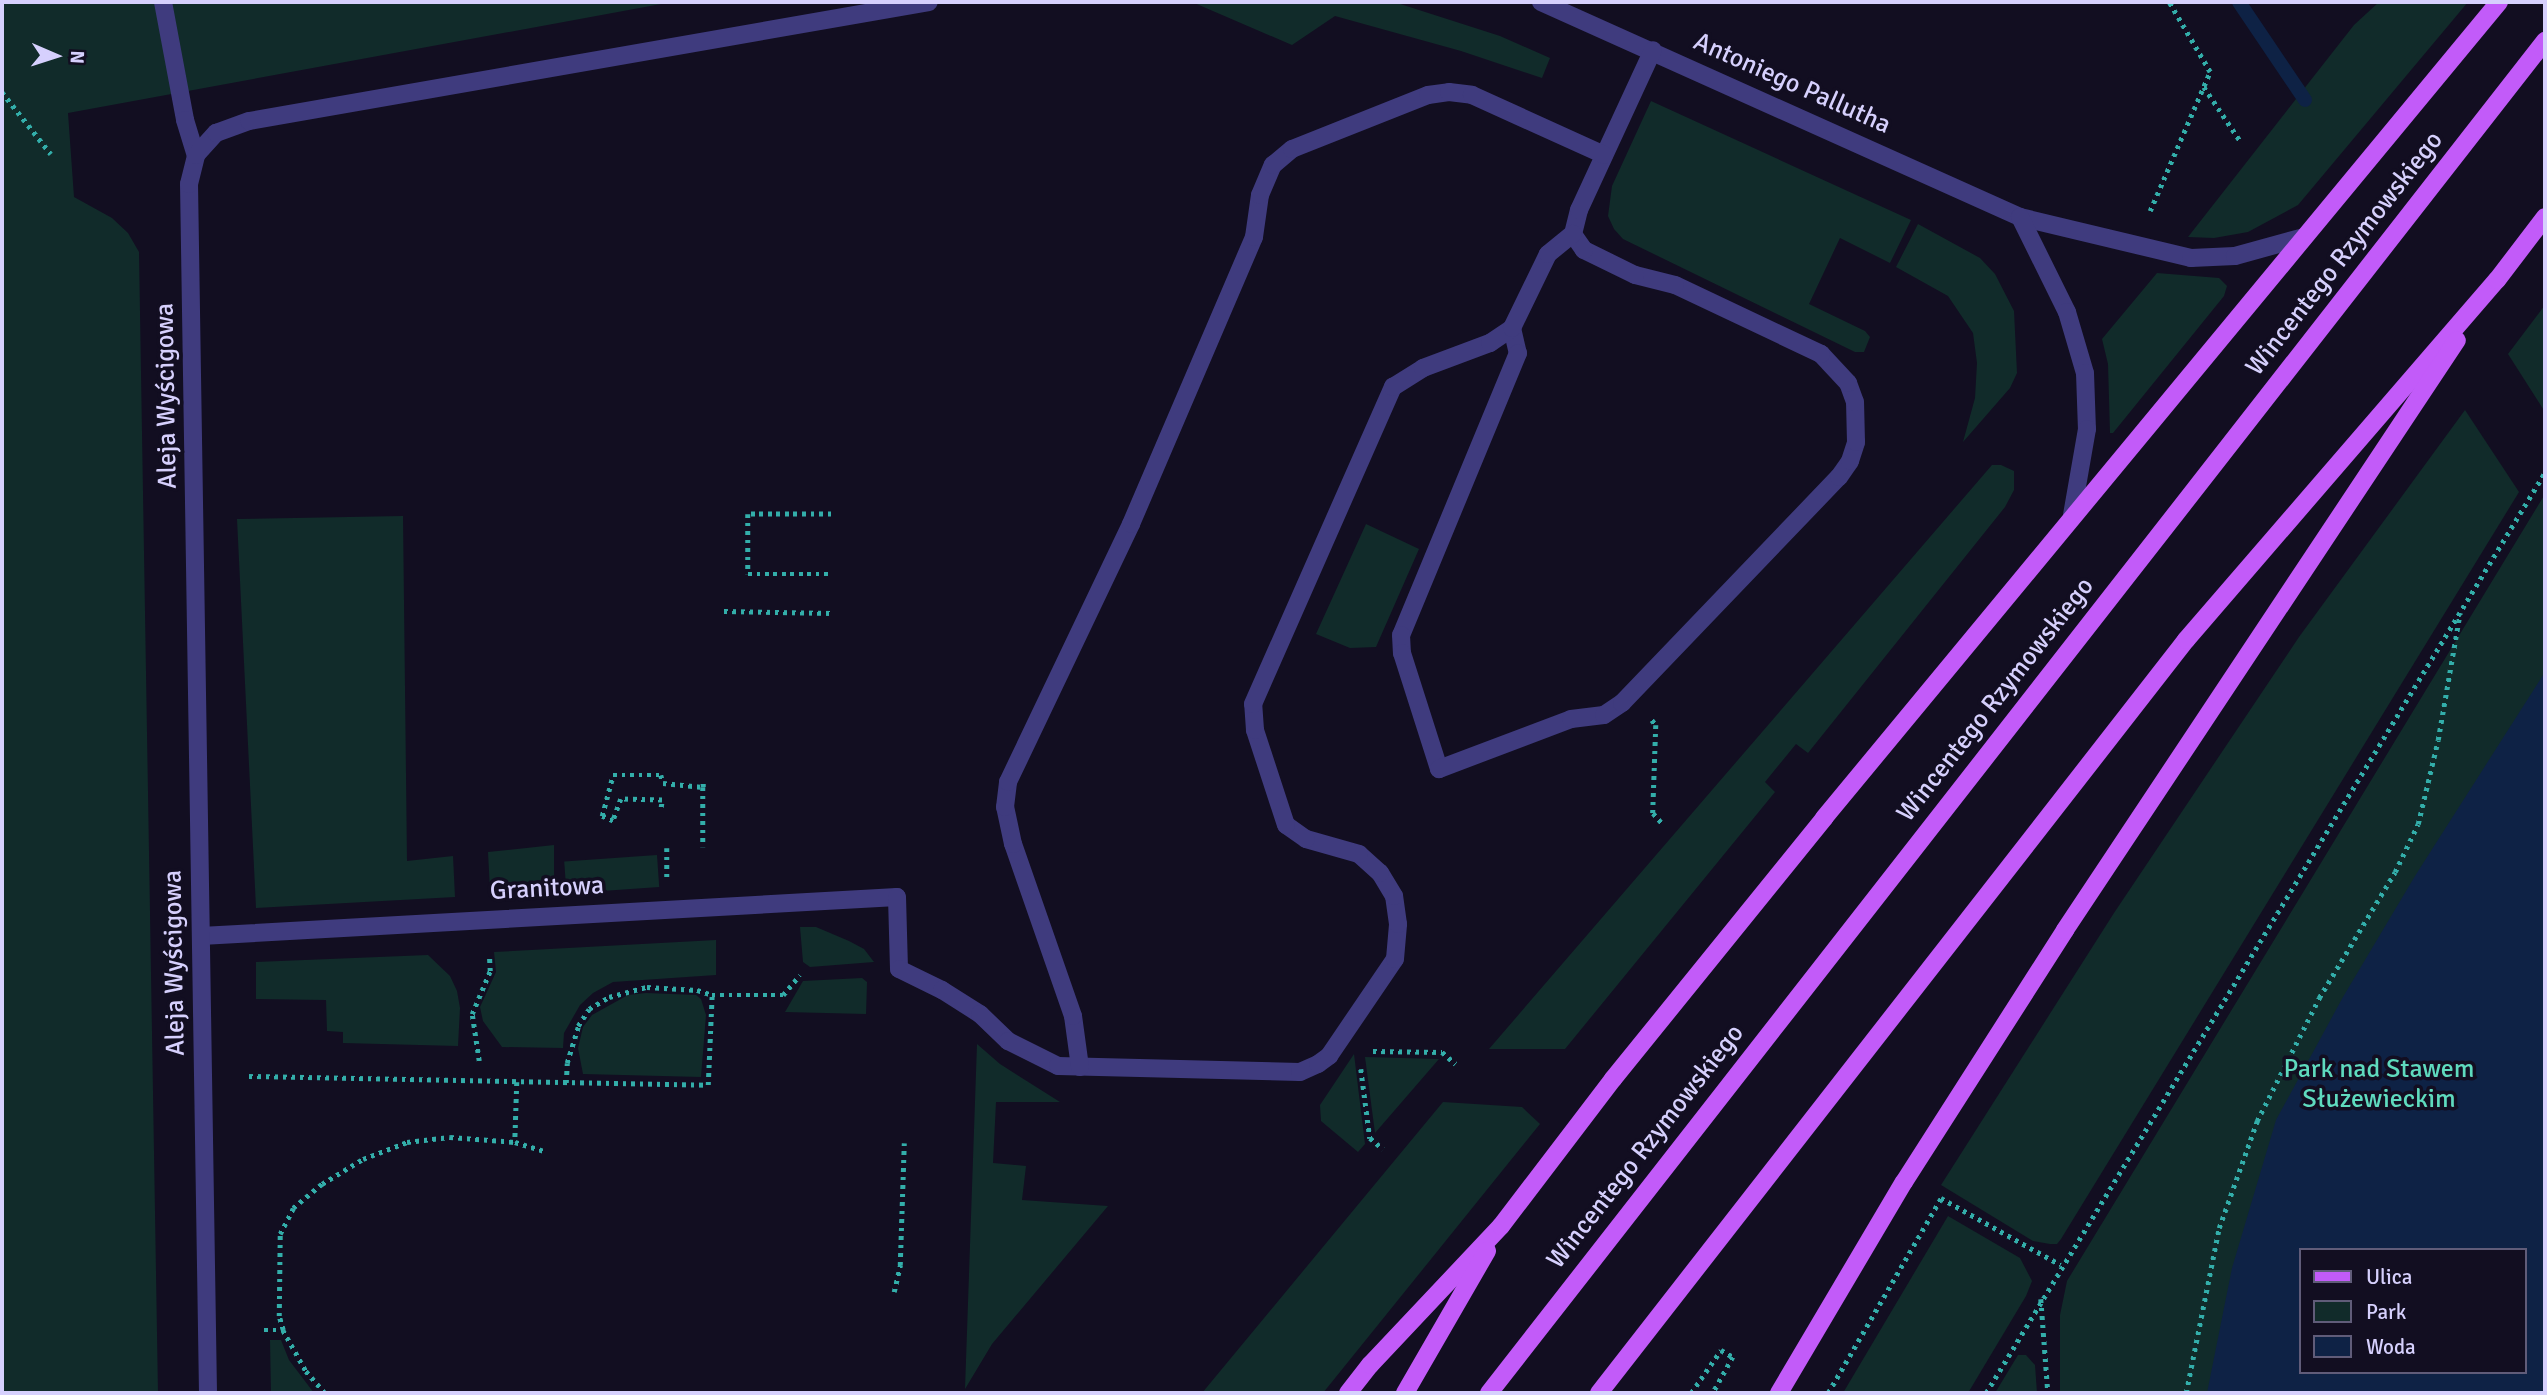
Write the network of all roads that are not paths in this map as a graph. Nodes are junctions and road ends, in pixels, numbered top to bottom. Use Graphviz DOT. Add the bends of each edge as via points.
graph roads {
  1 [pos="163,2"];
  2 [pos="929,2"];
  3 [pos="1541,2"];
  4 [pos="2499,2"];
  5 [pos="2545,41"];
  6 [pos="1653,50"];
  7 [pos="196,155"];
  8 [pos="1604,155"];
  9 [pos="2545,216"];
  10 [pos="2020,217"];
  11 [pos="1573,234"];
  12 [pos="2304,237"];
  13 [pos="2497,280"];
  14 [pos="1513,328"];
  15 [pos="2072,515"];
  16 [pos="201,936"];
  17 [pos="1080,1067"];
  18 [pos="1501,1226"];
  19 [pos="208,1393"];
  20 [pos="1348,1393"];
  21 [pos="1405,1393"];
  22 [pos="1489,1393"];
  23 [pos="1599,1393"];
  24 [pos="1779,1393"];
  1 -- 7 [label="street"];
  2 -- 7 [label="street" via="249,121 216,134"];
  3 -- 6 [label="street, Antoniego Pallutha"];
  4 -- 12 [label="main road, Wincentego Rzymowskiego"];
  5 -- 22 [label="main road, Wincentego Rzymowskiego"];
  6 -- 8 [label="street"];
  6 -- 10 [label="street, Antoniego Pallutha"];
  7 -- 16 [label="street, Aleja Wyścigowa" via="189,184"];
  8 -- 11 [label="street"];
  8 -- 17 [label="street" via="1472,95 1449,92 1427,95 1292,149 1273,165 1260,195 1254,237 1131,524 1008,782 1005,807 1013,844 1073,1016"];
  9 -- 13 [label="main road"];
  10 -- 12 [label="street, Antoniego Pallutha" via="2191,258 2235,256"];
  10 -- 15 [label="street" via="2067,312 2085,373 2087,429"];
  11 -- 14 [label="street" via="1548,254"];
  11 -- 14 [label="street" via="1584,250 1634,275 1675,285 1821,354 1848,383 1858,422 1856,442 1839,477 1628,697 1604,715 1571,719 1439,769 1402,653 1401,635 1518,353"];
  12 -- 15 [label="main road, Wincentego Rzymowskiego"];
  13 -- 23 [label="main road" via="2186,640"];
  13 -- 24 [label="main road" via="2057,942 1904,1182"];
  14 -- 17 [label="street" via="1490,344 1423,368 1393,387 1253,704 1255,730 1286,825 1306,839 1359,854 1380,873 1394,896 1398,924 1395,959 1329,1056 1300,1072"];
  15 -- 18 [label="main road, Wincentego Rzymowskiego" via="1613,1079"];
  16 -- 17 [label="street, Granitowa" via="897,897 899,969 980,1014 1008,1041 1058,1066"];
  16 -- 19 [label="street, Aleja Wyścigowa"];
  18 -- 20 [label="main road"];
  18 -- 21 [label="main road"];
}
